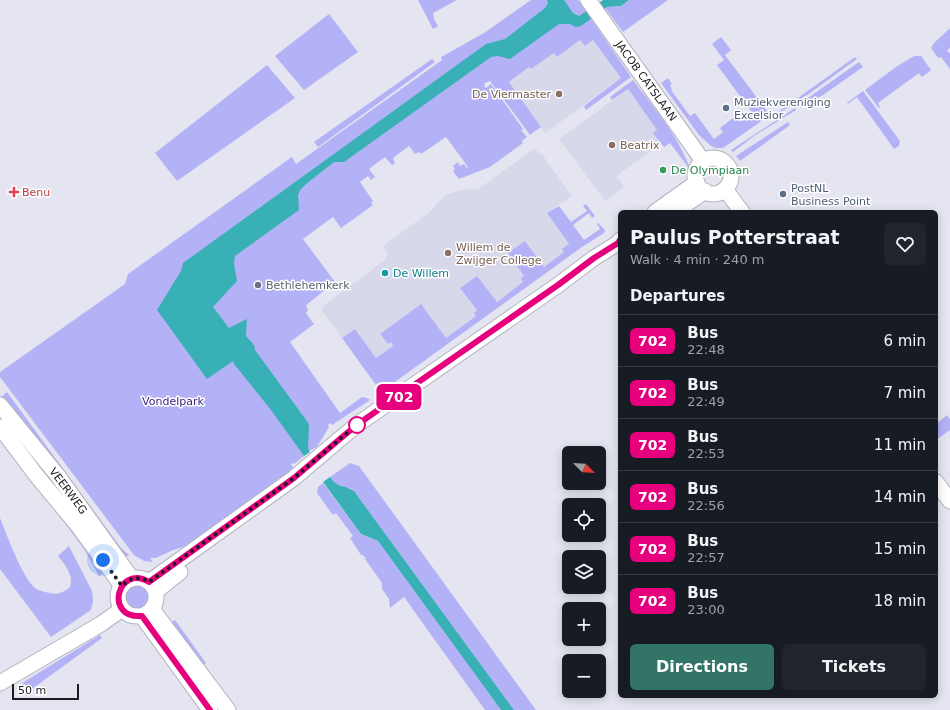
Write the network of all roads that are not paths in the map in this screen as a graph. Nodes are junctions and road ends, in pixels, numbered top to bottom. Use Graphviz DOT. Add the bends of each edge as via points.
graph roads {
  1 [pos="593,7"];
  2 [pos="703,161"];
  3 [pos="701,187"];
  4 [pos="726,189"];
  5 [pos="659,210"];
  6 [pos="677,210"];
  7 [pos="741,210"];
  8 [pos="618,243"];
  9 [pos="0,405"];
  10 [pos="0,427"];
  11 [pos="938,485"];
  12 [pos="950,501"];
  13 [pos="127,582"];
  14 [pos="152,587"];
  15 [pos="122,609"];
  16 [pos="147,613"];
  17 [pos="0,683"];
  18 [pos="210,710"];
  19 [pos="228,710"];
  1 -- 2 [label="street, JACOB CATSLAAN"];
  2 -- 3 [label="street" via="696,171"];
  2 -- 4 [label="street" via="716,158 727,164 731,178"];
  3 -- 4 [label="street" via="715,194"];
  3 -- 5 [label="street"];
  3 -- 6 [label="street"];
  4 -- 7 [label="street"];
  8 -- 14 [label="street" via="358,424 333,445 300,486"];
  9 -- 13 [label="street, VEERWEG" via="58,476"];
  10 -- 13 [label="street, VEERWEG" via="78,527"];
  11 -- 12 [label="street"];
  13 -- 14 [label="street" via="141,578"];
  13 -- 15 [label="street" via="118,595"];
  14 -- 16 [label="street" via="156,601"];
  15 -- 16 [label="street" via="131,615"];
  15 -- 17 [label="street"];
  16 -- 18 [label="street"];
  16 -- 19 [label="street"];
}
